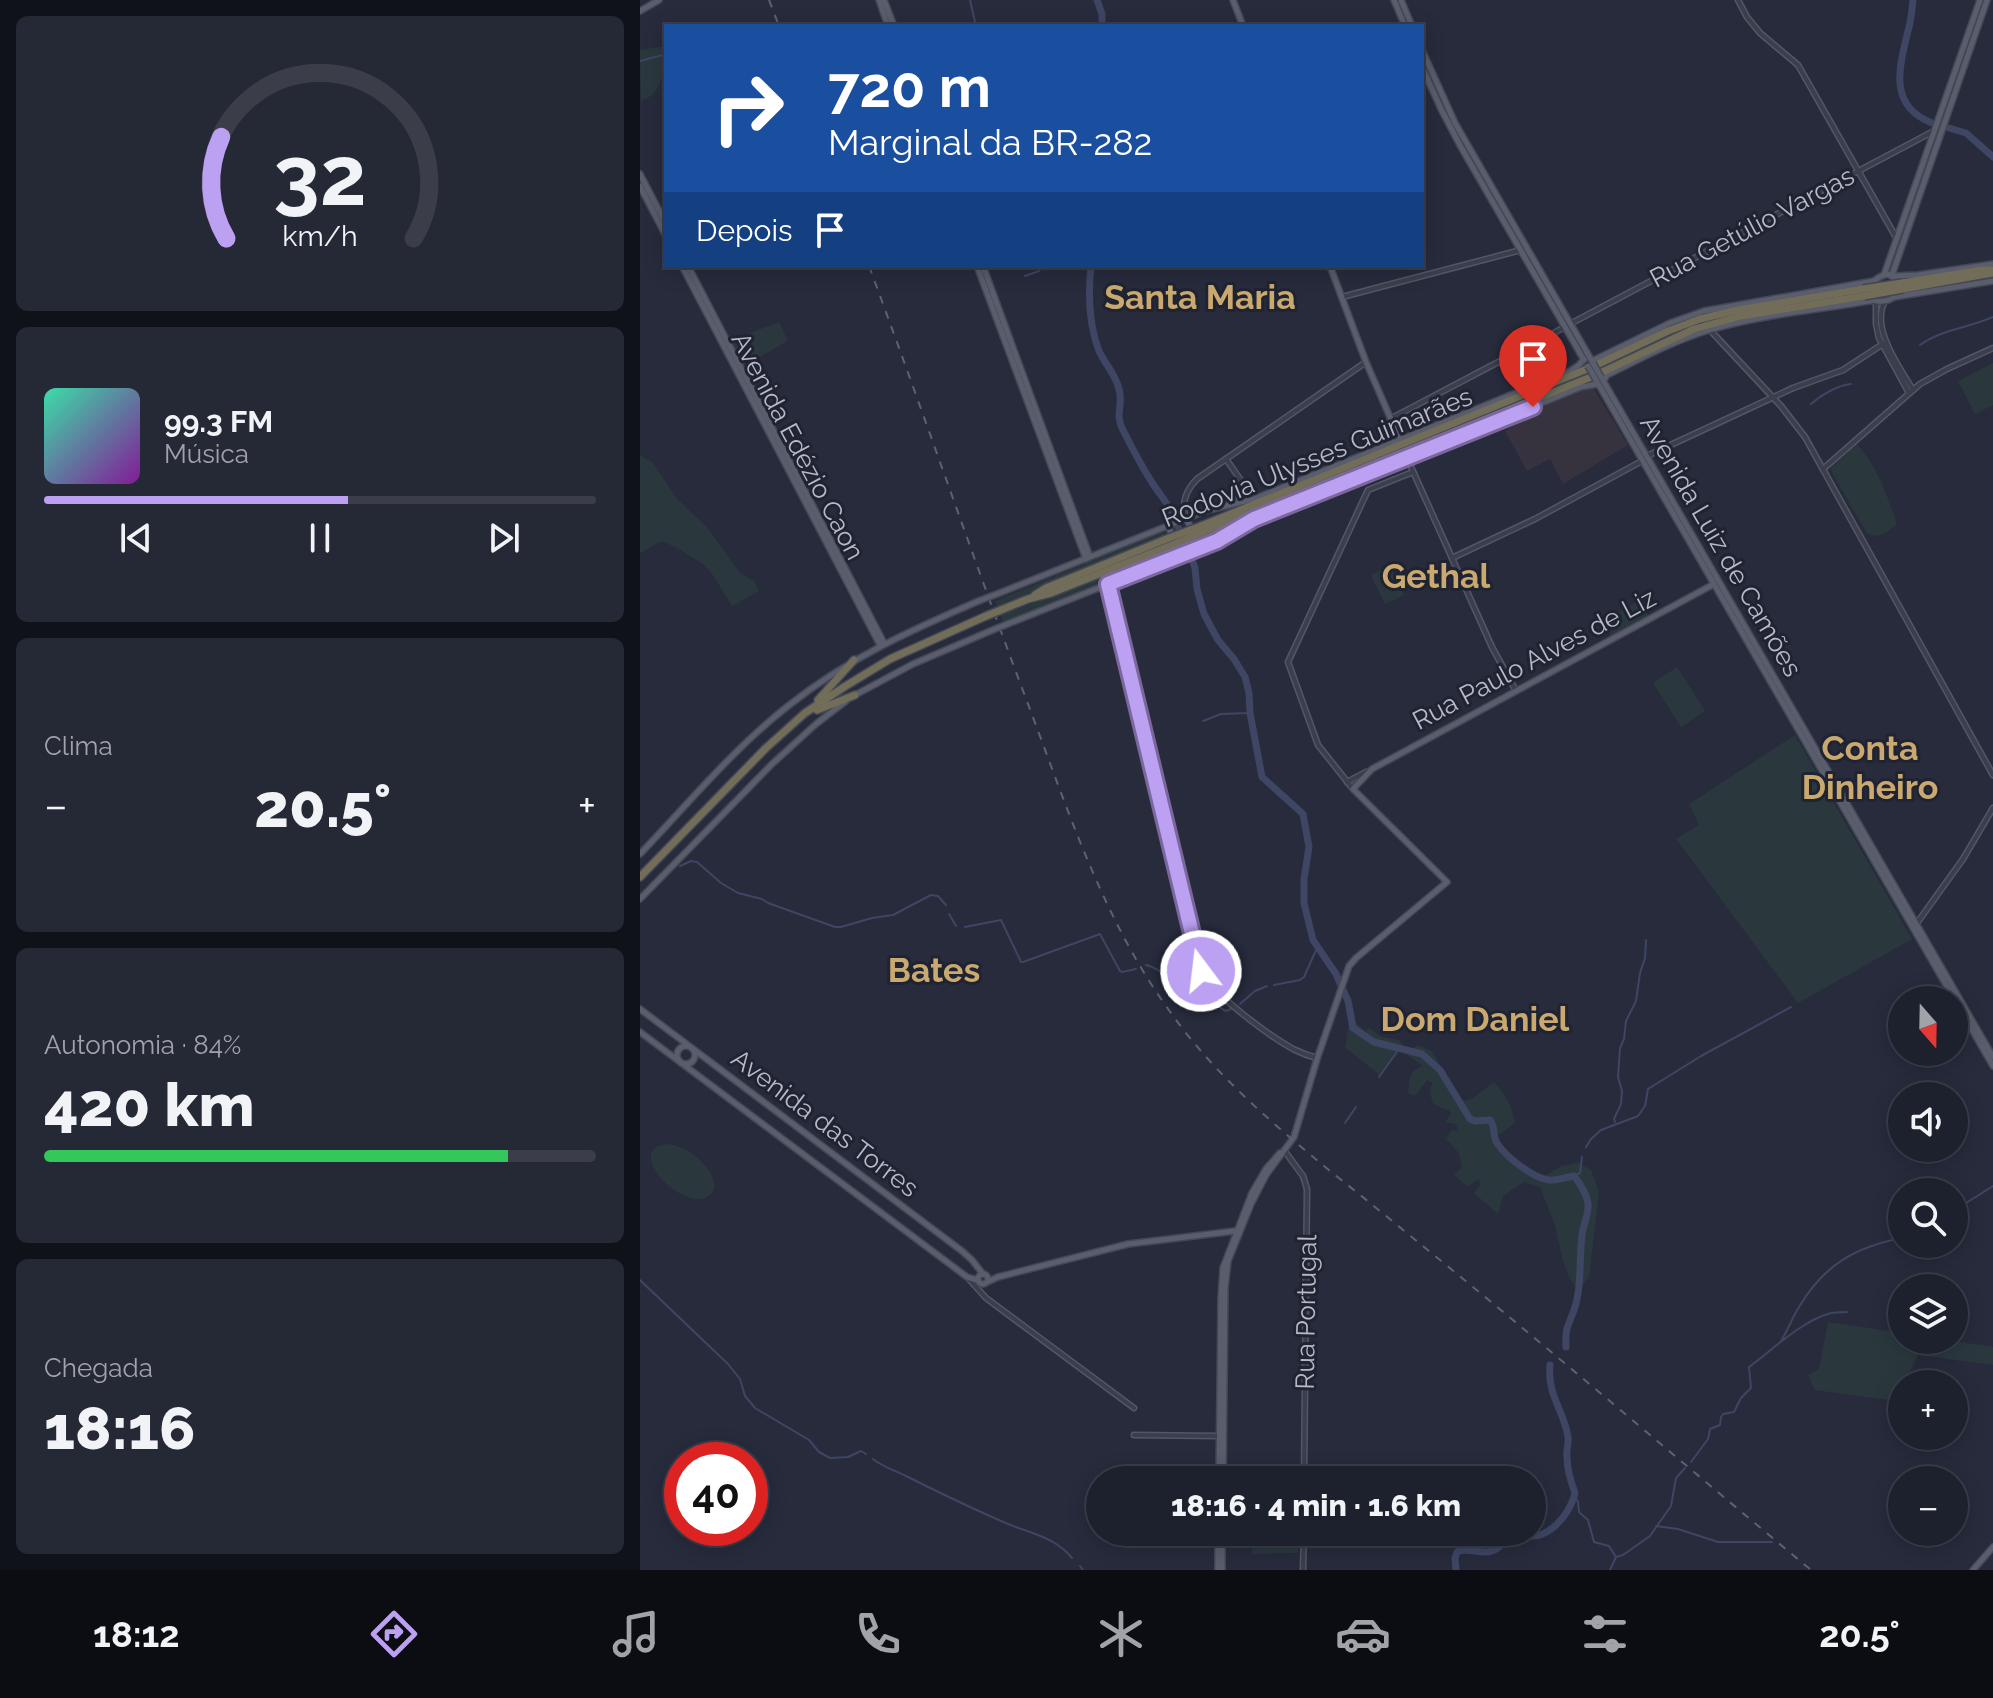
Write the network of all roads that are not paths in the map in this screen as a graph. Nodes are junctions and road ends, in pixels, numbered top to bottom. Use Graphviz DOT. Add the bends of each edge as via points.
graph roads {
  1 [pos="659,0"];
  2 [pos="881,0"];
  3 [pos="1233,0"];
  4 [pos="1394,0"];
  5 [pos="1401,0"];
  6 [pos="1738,0"];
  7 [pos="1980,0"];
  8 [pos="1987,0"];
  9 [pos="640,11"];
  10 [pos="890,24"];
  11 [pos="1242,24"];
  12 [pos="1404,24"];
  13 [pos="1411,24"];
  14 [pos="1424,55"];
  15 [pos="1424,71"];
  16 [pos="1935,131"];
  17 [pos="1859,171"];
  18 [pos="640,174"];
  19 [pos="640,186"];
  20 [pos="664,220"];
  21 [pos="664,232"];
  22 [pos="1897,239"];
  23 [pos="1521,250"];
  24 [pos="686,268"];
  25 [pos="981,268"];
  26 [pos="1331,268"];
  27 [pos="1993,269"];
  28 [pos="1884,275"];
  29 [pos="1894,276"];
  30 [pos="1874,281"];
  31 [pos="1993,281"];
  32 [pos="1342,297"];
  33 [pos="1779,297"];
  34 [pos="1894,297"];
  35 [pos="1875,301"];
  36 [pos="1885,301"];
  37 [pos="1755,310"];
  38 [pos="1787,314"];
  39 [pos="1568,325"];
  40 [pos="1710,330"];
  41 [pos="1884,343"];
  42 [pos="1993,348"];
  43 [pos="1584,359"];
  44 [pos="1366,362"];
  45 [pos="1591,363"];
  46 [pos="1600,381"];
  47 [pos="1911,392"];
  48 [pos="1774,397"];
  49 [pos="1390,419"];
  50 [pos="1436,430"];
  51 [pos="1414,434"];
  52 [pos="1400,440"];
  53 [pos="1434,440"];
  54 [pos="1631,441"];
  55 [pos="1424,451"];
  56 [pos="1364,455"];
  57 [pos="1644,456"];
  58 [pos="1407,458"];
  59 [pos="1226,459"];
  60 [pos="1385,459"];
  61 [pos="1345,467"];
  62 [pos="1823,469"];
  63 [pos="1413,472"];
  64 [pos="1242,482"];
  65 [pos="1254,499"];
  66 [pos="1226,505"];
  67 [pos="1186,518"];
  68 [pos="1169,525"];
  69 [pos="1202,529"];
  70 [pos="1201,547"];
  71 [pos="1182,555"];
  72 [pos="1088,558"];
  73 [pos="1452,558"];
  74 [pos="1706,560"];
  75 [pos="1108,584"];
  76 [pos="1714,584"];
  77 [pos="882,644"];
  78 [pos="854,660"];
  79 [pos="1516,692"];
  80 [pos="855,695"];
  81 [pos="805,713"];
  82 [pos="1794,717"];
  83 [pos="791,725"];
  84 [pos="1372,769"];
  85 [pos="1993,775"];
  86 [pos="1347,782"];
  87 [pos="1353,789"];
  88 [pos="1993,808"];
  89 [pos="640,854"];
  90 [pos="640,877"];
  91 [pos="640,899"];
  92 [pos="1915,926"];
  93 [pos="640,1009"];
  94 [pos="640,1032"];
  95 [pos="691,1047"];
  96 [pos="1993,1057"];
  97 [pos="1317,1059"];
  98 [pos="679,1061"];
  99 [pos="1993,1066"];
  100 [pos="1284,1150"];
  101 [pos="1238,1231"];
  102 [pos="985,1277"];
  103 [pos="975,1281"];
  104 [pos="1134,1408"];
  105 [pos="1134,1435"];
  106 [pos="1221,1436"];
  107 [pos="1221,1466"];
  108 [pos="1304,1466"];
  109 [pos="1220,1546"];
  110 [pos="1304,1546"];
  111 [pos="1993,1547"];
  112 [pos="1220,1570"];
  113 [pos="1303,1570"];
  114 [pos="1973,1570"];
  1 -- 9 [label="main road"];
  2 -- 10 [label="main road"];
  3 -- 11 [label="main road"];
  4 -- 12 [label="main road"];
  5 -- 13 [label="main road"];
  6 -- 17 [label="street" via="1760,33 1798,65"];
  7 -- 16 [label="main road"];
  8 -- 29 [label="main road"];
  14 -- 39 [label="main road, Avenida Luiz de Camões" via="1450,114"];
  15 -- 23 [label="main road, Avenida Luiz de Camões"];
  16 -- 17 [label="street, Rua Getúlio Vargas"];
  16 -- 22 [label="main road"];
  17 -- 22 [label="street"];
  17 -- 39 [label="street, Rua Getúlio Vargas"];
  18 -- 20 [label="main road"];
  19 -- 21 [label="main road"];
  22 -- 28 [label="main road"];
  23 -- 32 [label="street"];
  23 -- 39 [label="main road, Avenida Luiz de Camões"];
  24 -- 77 [label="main road, Avenida Edézio Caon"];
  25 -- 72 [label="main road"];
  26 -- 32 [label="main road"];
  27 -- 29 [label="main road"];
  27 -- 37 [label="highway, Rodovia Ulysses Guimarães, bridge"];
  28 -- 29 [label="main road"];
  28 -- 30 [label="main road"];
  29 -- 34 [label="main road" via="1899,285"];
  30 -- 33 [label="main road"];
  30 -- 35 [label="main road"];
  31 -- 34 [label="main road"];
  32 -- 44 [label="main road"];
  33 -- 37 [label="highway"];
  33 -- 45 [label="main road" via="1692,315"];
  34 -- 36 [label="main road"];
  35 -- 36 [label="main road"];
  35 -- 38 [label="main road"];
  35 -- 41 [label="street"];
  36 -- 41 [label="street" via="1880,316"];
  37 -- 38 [label="highway"];
  37 -- 50 [label="highway, Rodovia Ulysses Guimarães" via="1679,327"];
  37 -- 53 [label="highway, Rodovia Ulysses Guimarães" via="1684,332 1596,375"];
  38 -- 40 [label="main road"];
  39 -- 43 [label="main road, Avenida Luiz de Camões"];
  39 -- 45 [label="main road, Avenida Luiz de Camões"];
  39 -- 49 [label="street, Rua Getúlio Vargas"];
  40 -- 46 [label="main road" via="1663,347"];
  40 -- 48 [label="street"];
  41 -- 47 [label="street"];
  41 -- 48 [label="street" via="1843,370"];
  42 -- 47 [label="street"];
  43 -- 45 [label="main road, Avenida Luiz de Camões"];
  43 -- 51 [label="main road" via="1570,371"];
  44 -- 49 [label="main road"];
  44 -- 59 [label="street"];
  45 -- 46 [label="main road, Avenida Luiz de Camões, bridge"];
  46 -- 54 [label="main road, Avenida Luiz de Camões"];
  46 -- 55 [label="main road"];
  46 -- 57 [label="main road, Avenida Luiz de Camões"];
  47 -- 62 [label="street"];
  48 -- 57 [label="street"];
  48 -- 62 [label="street"];
  49 -- 52 [label="main road"];
  50 -- 51 [label="highway"];
  50 -- 61 [label="highway, Rodovia Ulysses Guimarães"];
  51 -- 52 [label="main road"];
  52 -- 56 [label="main road"];
  53 -- 55 [label="highway"];
  53 -- 60 [label="highway, Rodovia Ulysses Guimarães"];
  54 -- 57 [label="main road, Avenida Luiz de Camões"];
  54 -- 57 [label="main road"];
  55 -- 58 [label="main road"];
  56 -- 61 [label="highway"];
  56 -- 65 [label="main road"];
  57 -- 73 [label="street" via="1535,519"];
  57 -- 74 [label="main road, Avenida Luiz de Camões"];
  57 -- 76 [label="main road, Avenida Luiz de Camões"];
  58 -- 60 [label="highway"];
  58 -- 63 [label="street"];
  58 -- 70 [label="main road" via="1254,519"];
  59 -- 64 [label="street"];
  59 -- 67 [label="street" via="1192,484 1184,503"];
  60 -- 69 [label="highway, Rodovia Ulysses Guimarães"];
  61 -- 69 [label="highway, Rodovia Ulysses Guimarães"];
  62 -- 85 [label="street"];
  63 -- 73 [label="street"];
  63 -- 86 [label="street" via="1368,490 1288,662 1316,742"];
  64 -- 65 [label="street"];
  64 -- 66 [label="main road" via="1241,494"];
  65 -- 66 [label="main road"];
  66 -- 67 [label="main road"];
  67 -- 68 [label="main road"];
  67 -- 70 [label="main road"];
  68 -- 71 [label="main road"];
  68 -- 72 [label="main road"];
  69 -- 81 [label="highway, Rodovia Ulysses Guimarães, bridge" via="1046,588 890,659"];
  70 -- 71 [label="main road"];
  71 -- 75 [label="main road"];
  72 -- 77 [label="main road, bridge"];
  73 -- 79 [label="street"];
  74 -- 76 [label="main road"];
  74 -- 82 [label="main road, Avenida Luiz de Camões"];
  75 -- 80 [label="main road, bridge" via="913,664"];
  75 -- 97 [label="street" via="1201,971 1269,1033"];
  76 -- 79 [label="main road, Rua Paulo Alves de Liz"];
  76 -- 82 [label="main road, Avenida Luiz de Camões"];
  77 -- 78 [label="main road"];
  78 -- 81 [label="highway"];
  78 -- 89 [label="main road" via="757,732"];
  79 -- 84 [label="main road, Rua Paulo Alves de Liz"];
  80 -- 83 [label="highway"];
  80 -- 91 [label="main road" via="772,764"];
  81 -- 83 [label="highway, Rodovia Ulysses Guimarães"];
  82 -- 92 [label="main road, Avenida Luiz de Camões"];
  83 -- 90 [label="highway, Rodovia Ulysses Guimarães"];
  84 -- 86 [label="street, Rua Paulo Alves de Liz"];
  84 -- 87 [label="main road, Rua Paulo Alves de Liz"];
  86 -- 87 [label="street"];
  87 -- 97 [label="main road" via="1447,882 1352,962"];
  88 -- 92 [label="street"];
  92 -- 96 [label="main road, Avenida Luiz de Camões"];
  92 -- 99 [label="main road, Avenida Luiz de Camões"];
  93 -- 95 [label="main road, Avenida das Torres"];
  94 -- 98 [label="main road, Avenida das Torres"];
  95 -- 98 [label="main road" via="680,1047"];
  95 -- 98 [label="main road" via="692,1061"];
  95 -- 102 [label="main road, Avenida das Torres" via="962,1251"];
  97 -- 100 [label="main road" via="1293,1140"];
  98 -- 103 [label="main road, Avenida das Torres"];
  100 -- 101 [label="main road"];
  100 -- 108 [label="street, Rua Portugal" via="1307,1189"];
  101 -- 102 [label="main road" via="1128,1244"];
  101 -- 106 [label="main road" via="1226,1272"];
  102 -- 103 [label="main road, Avenida das Torres" via="982,1284"];
  103 -- 104 [label="street" via="986,1298"];
  105 -- 106 [label="street"];
  106 -- 107 [label="main road"];
  109 -- 112 [label="main road"];
  110 -- 113 [label="street"];
  111 -- 114 [label="main road"];
}
